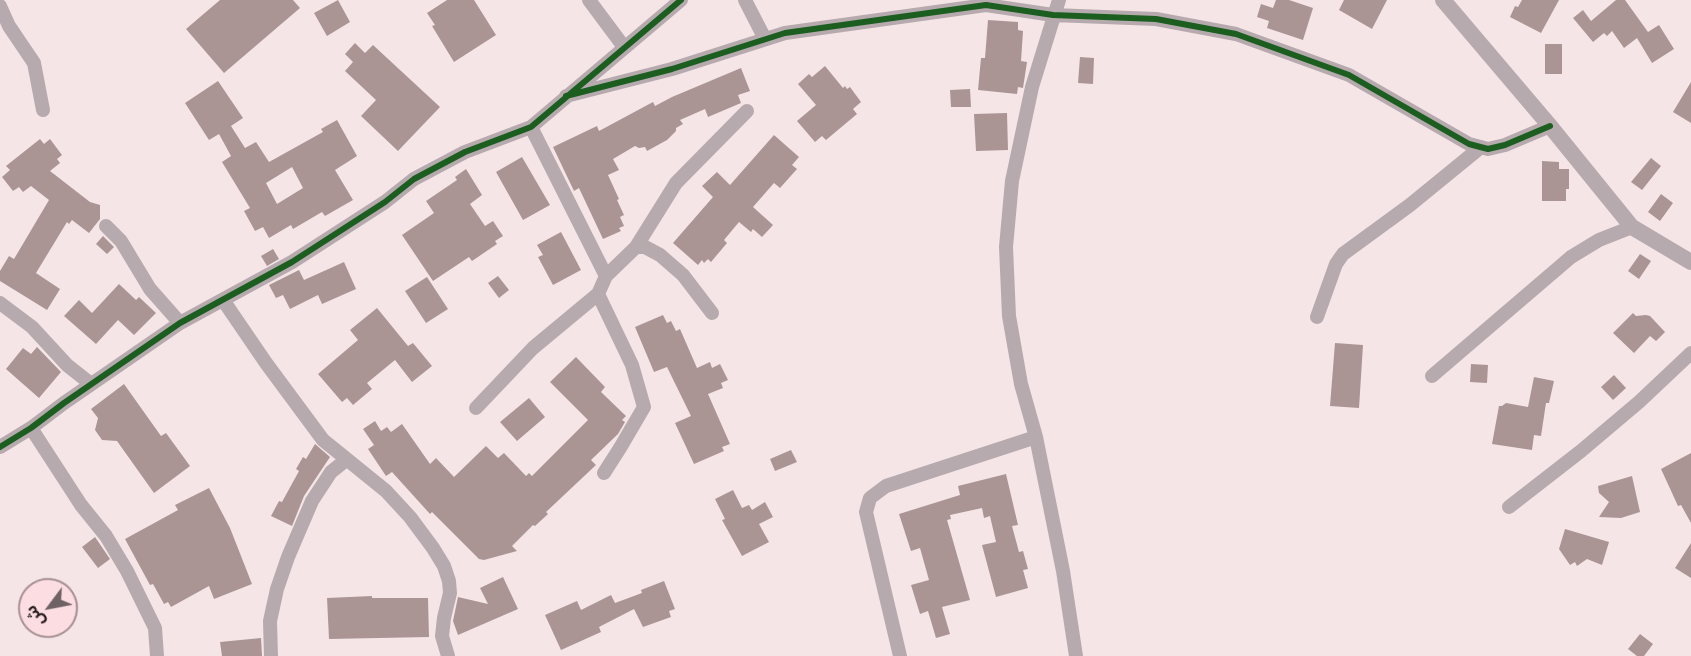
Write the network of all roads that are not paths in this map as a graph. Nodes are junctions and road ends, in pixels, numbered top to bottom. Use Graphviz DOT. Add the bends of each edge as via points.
graph roads {
  1 [pos="589,0"];
  2 [pos="681,0"];
  3 [pos="745,0"];
  4 [pos="1059,0"];
  5 [pos="1443,0"];
  6 [pos="0,6"];
  7 [pos="1053,15"];
  8 [pos="765,39"];
  9 [pos="624,47"];
  10 [pos="566,96"];
  11 [pos="43,110"];
  12 [pos="747,111"];
  13 [pos="1550,126"];
  14 [pos="531,127"];
  15 [pos="1481,147"];
  16 [pos="106,226"];
  17 [pos="1632,227"];
  18 [pos="636,247"];
  19 [pos="1691,262"];
  20 [pos="606,276"];
  21 [pos="598,294"];
  22 [pos="223,300"];
  23 [pos="0,303"];
  24 [pos="712,313"];
  25 [pos="1317,317"];
  26 [pos="180,323"];
  27 [pos="1691,353"];
  28 [pos="1431,376"];
  29 [pos="91,384"];
  30 [pos="476,408"];
  31 [pos="31,428"];
  32 [pos="1036,437"];
  33 [pos="0,447"];
  34 [pos="346,460"];
  35 [pos="604,473"];
  36 [pos="1509,507"];
  37 [pos="157,656"];
  38 [pos="271,656"];
  39 [pos="448,656"];
  40 [pos="900,656"];
  41 [pos="1076,656"];
  1 -- 9 [label="street"];
  2 -- 9 [label="street"];
  3 -- 8 [label="street"];
  4 -- 7 [label="street"];
  5 -- 13 [label="street"];
  6 -- 11 [label="street" via="34,63"];
  7 -- 8 [label="street" via="986,5 796,31"];
  7 -- 15 [label="street" via="1156,20 1236,34 1349,75 1468,144"];
  7 -- 32 [label="street" via="1032,87 1012,182 1006,247 1009,316 1021,384"];
  8 -- 10 [label="street" via="672,69"];
  9 -- 10 [label="street"];
  10 -- 14 [label="street"];
  12 -- 18 [label="street" via="676,183"];
  13 -- 15 [label="street" via="1504,145"];
  13 -- 17 [label="street"];
  14 -- 20 [label="street"];
  14 -- 22 [label="street" via="437,166 356,222"];
  15 -- 25 [label="street" via="1343,254"];
  16 -- 26 [label="street" via="121,241 150,289"];
  17 -- 19 [label="street"];
  17 -- 28 [label="street" via="1571,257"];
  18 -- 20 [label="street"];
  18 -- 24 [label="street" via="660,255 683,275"];
  20 -- 21 [label="street"];
  21 -- 30 [label="street" via="533,348"];
  21 -- 35 [label="street" via="632,365 644,407"];
  22 -- 26 [label="street"];
  22 -- 34 [label="street" via="323,440"];
  23 -- 29 [label="street" via="32,327 67,365"];
  26 -- 29 [label="street"];
  27 -- 36 [label="street" via="1639,402"];
  29 -- 31 [label="street"];
  31 -- 33 [label="street"];
  31 -- 37 [label="street" via="127,571 155,628"];
  32 -- 40 [label="street" via="885,486 870,498 866,512"];
  32 -- 41 [label="street"];
  34 -- 38 [label="street" via="331,472 312,501 288,557 270,621"];
  34 -- 39 [label="street" via="386,491 410,517 444,566 450,593 442,636"];
}
